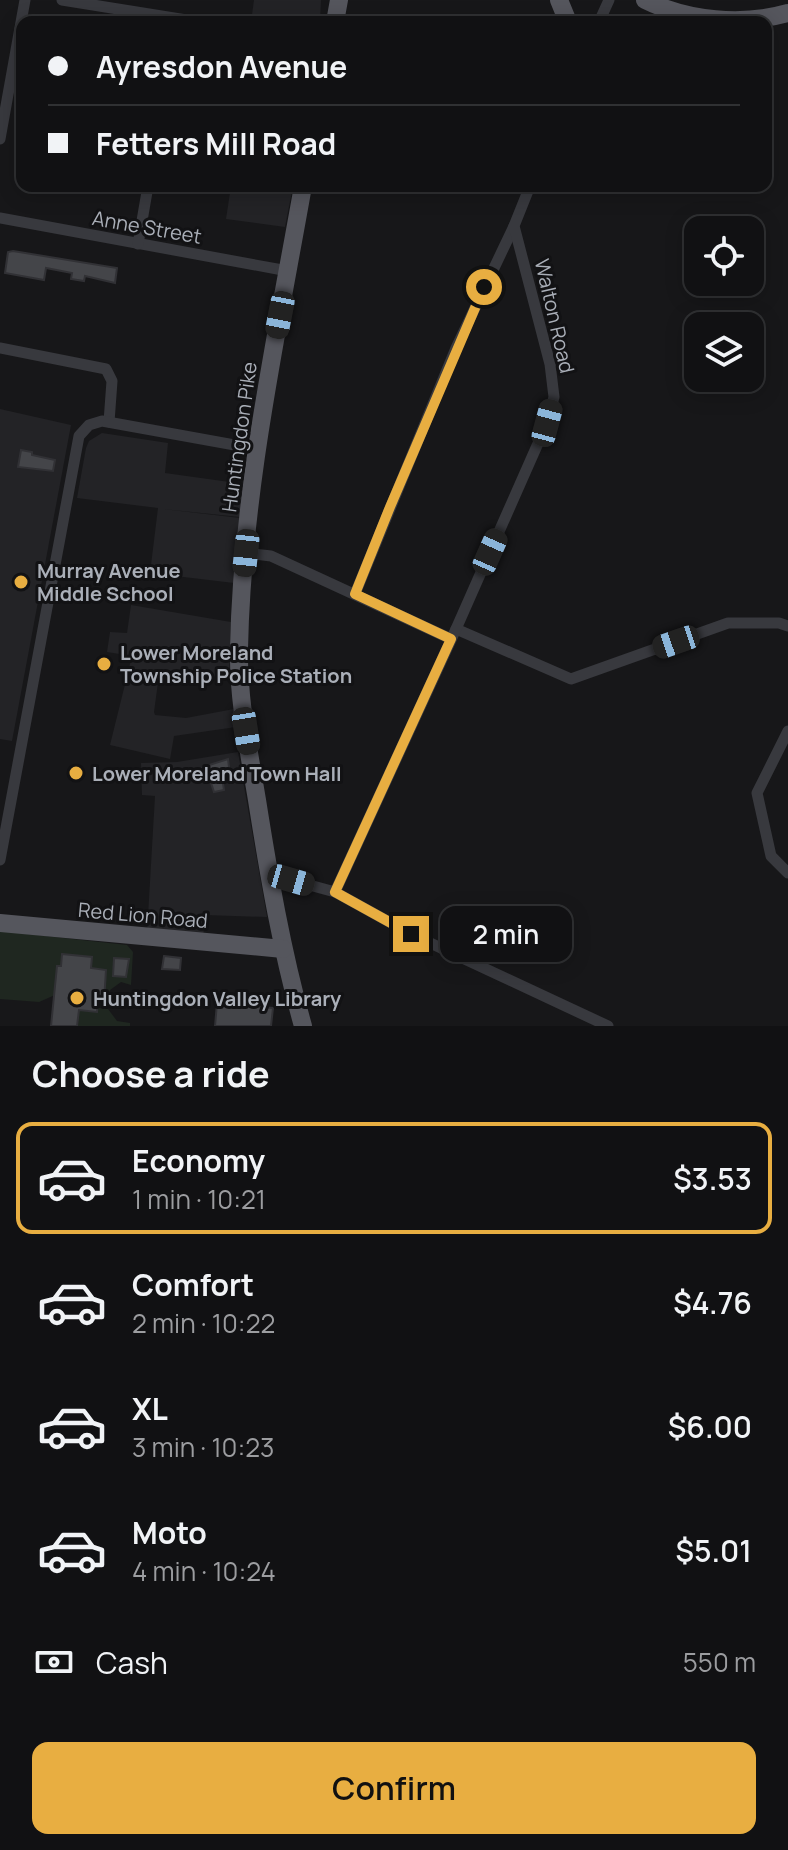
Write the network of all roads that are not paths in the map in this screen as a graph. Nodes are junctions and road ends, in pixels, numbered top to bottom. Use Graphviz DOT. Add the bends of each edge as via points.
graph roads {
  1 [pos="62,0"];
  2 [pos="645,0"];
  3 [pos="788,13"];
  4 [pos="155,16"];
  5 [pos="695,16"];
  6 [pos="766,16"];
  7 [pos="16,50"];
  8 [pos="0,139"];
  9 [pos="147,192"];
  10 [pos="302,192"];
  11 [pos="528,192"];
  12 [pos="0,218"];
  13 [pos="514,226"];
  14 [pos="138,244"];
  15 [pos="288,271"];
  16 [pos="0,348"];
  17 [pos="109,422"];
  18 [pos="257,449"];
  19 [pos="246,553"];
  20 [pos="355,594"];
  21 [pos="788,626"];
  22 [pos="454,634"];
  23 [pos="788,731"];
  24 [pos="0,860"];
  25 [pos="788,873"];
  26 [pos="269,874"];
  27 [pos="335,892"];
  28 [pos="0,923"];
  29 [pos="283,949"];
  30 [pos="303,1026"];
  31 [pos="608,1026"];
  1 -- 4 [label="street"];
  2 -- 5 [label="main road"];
  3 -- 6 [label="main road"];
  7 -- 8 [label="street"];
  9 -- 14 [label="street"];
  10 -- 15 [label="main road, Huntingdon Pike"];
  11 -- 13 [label="street"];
  12 -- 14 [label="street, Anne Street"];
  13 -- 20 [label="street" via="456,348"];
  13 -- 22 [label="street, Walton Road" via="554,397"];
  14 -- 15 [label="street, Anne Street"];
  15 -- 18 [label="main road, Huntingdon Pike"];
  16 -- 17 [label="street" via="106,369 112,381"];
  17 -- 18 [label="street"];
  17 -- 24 [label="street" via="89,425 76,446"];
  18 -- 19 [label="main road, Huntingdon Pike"];
  19 -- 20 [label="street" via="271,556"];
  19 -- 26 [label="main road, Huntingdon Pike" via="241,679"];
  20 -- 22 [label="street"];
  21 -- 22 [label="street" via="728,623 571,679"];
  22 -- 27 [label="street, Walton Road"];
  23 -- 25 [label="street" via="757,793 771,856"];
  26 -- 27 [label="street"];
  26 -- 29 [label="main road, Huntingdon Pike"];
  27 -- 31 [label="street" via="411,934"];
  28 -- 29 [label="main road, Red Lion Road"];
  29 -- 30 [label="main road, Huntingdon Pike"];
}
